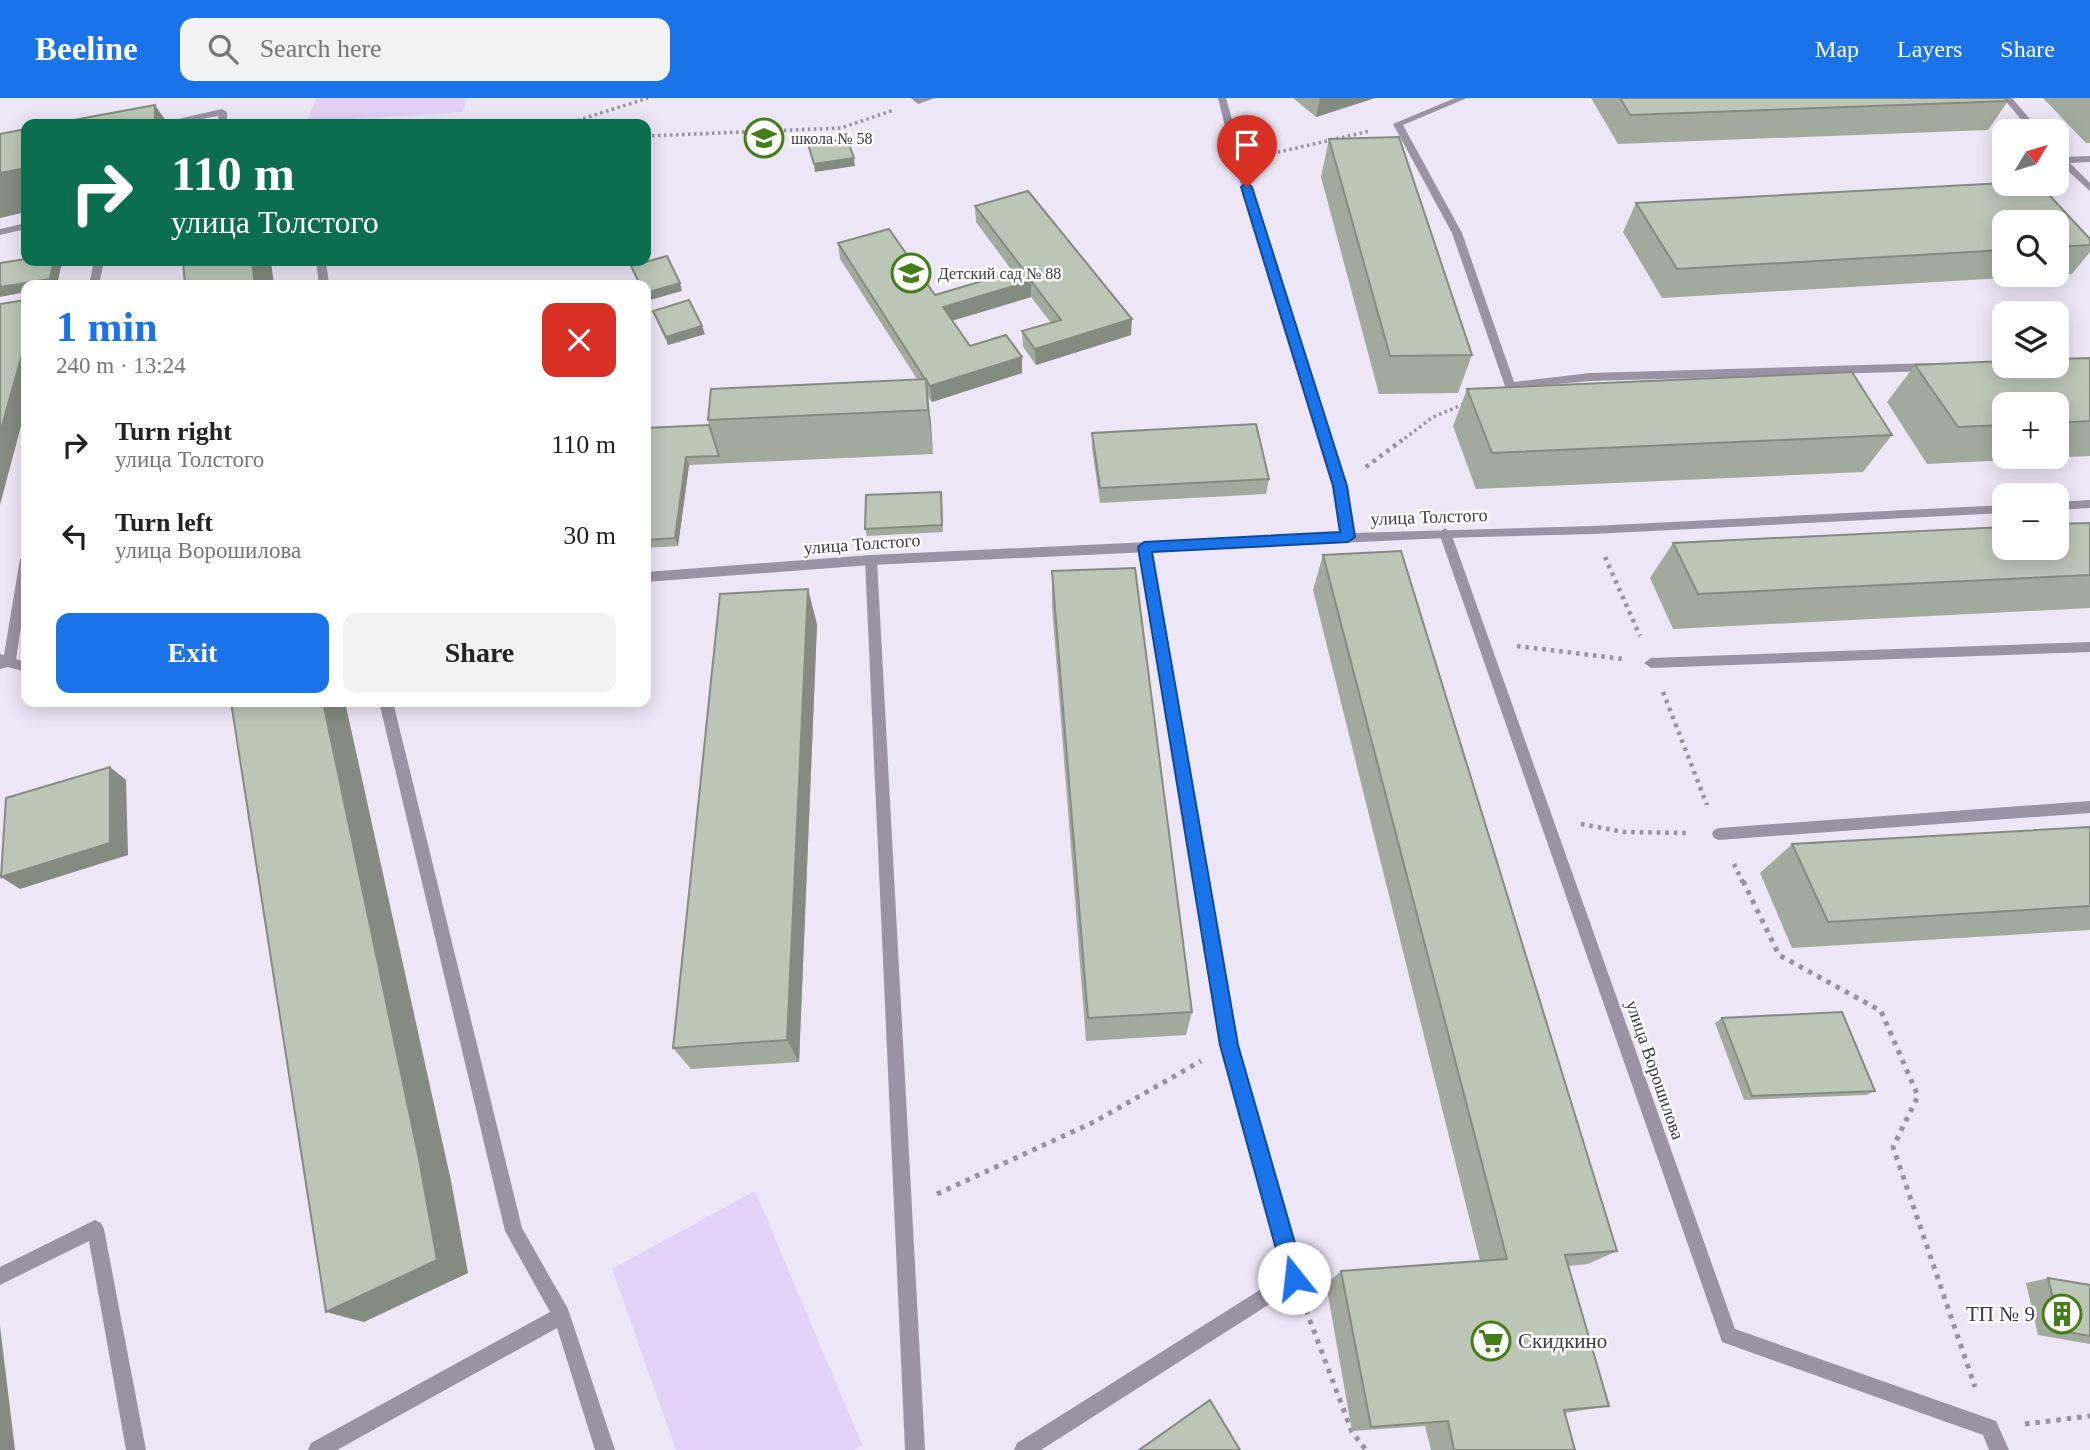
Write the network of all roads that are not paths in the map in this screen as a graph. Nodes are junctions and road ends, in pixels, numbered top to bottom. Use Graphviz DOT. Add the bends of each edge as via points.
graph roads {
  1 [pos="226,98"];
  2 [pos="931,98"];
  3 [pos="1222,98"];
  4 [pos="1463,98"];
  5 [pos="2007,98"];
  6 [pos="917,100"];
  7 [pos="222,111"];
  8 [pos="184,119"];
  9 [pos="223,119"];
  10 [pos="2025,119"];
  11 [pos="2069,158"];
  12 [pos="2090,159"];
  13 [pos="2069,167"];
  14 [pos="2090,188"];
  15 [pos="21,227"];
  16 [pos="0,232"];
  17 [pos="1949,367"];
  18 [pos="2090,504"];
  19 [pos="2069,505"];
  20 [pos="1992,510"];
  21 [pos="1445,533"];
  22 [pos="1348,537"];
  23 [pos="1144,547"];
  24 [pos="871,560"];
  25 [pos="651,577"];
  26 [pos="21,581"];
  27 [pos="2090,647"];
  28 [pos="3,661"];
  29 [pos="1651,663"];
  30 [pos="21,666"];
  31 [pos="387,707"];
  32 [pos="2090,807"];
  33 [pos="1719,834"];
  34 [pos="0,1276"];
  35 [pos="562,1315"];
  36 [pos="136,1450"];
  37 [pos="318,1450"];
  38 [pos="605,1450"];
  39 [pos="915,1450"];
  40 [pos="1024,1450"];
  41 [pos="1999,1450"];
  1 -- 7 [label="street"];
  2 -- 6 [label="street"];
  3 -- 22 [label="street" via="1340,486"];
  4 -- 17 [label="street" via="1398,124 1457,233 1510,386 1590,377"];
  5 -- 10 [label="street"];
  7 -- 8 [label="street"];
  7 -- 9 [label="street"];
  11 -- 12 [label="street"];
  13 -- 14 [label="street"];
  15 -- 16 [label="street"];
  18 -- 19 [label="street"];
  20 -- 21 [label="street, улица Толстого"];
  21 -- 22 [label="street, улица Толстого"];
  21 -- 41 [label="street, улица Ворошилова" via="1728,1336 1989,1427"];
  22 -- 23 [label="street, улица Толстого"];
  23 -- 24 [label="street, улица Толстого"];
  23 -- 40 [label="street" via="1229,1045 1294,1278"];
  24 -- 25 [label="street, улица Толстого"];
  24 -- 39 [label="street"];
  26 -- 28 [label="street"];
  27 -- 29 [label="street"];
  28 -- 30 [label="street"];
  31 -- 35 [label="street" via="514,1231"];
  32 -- 33 [label="street"];
  34 -- 36 [label="street" via="94,1229"];
  35 -- 37 [label="street"];
  35 -- 38 [label="street"];
}
